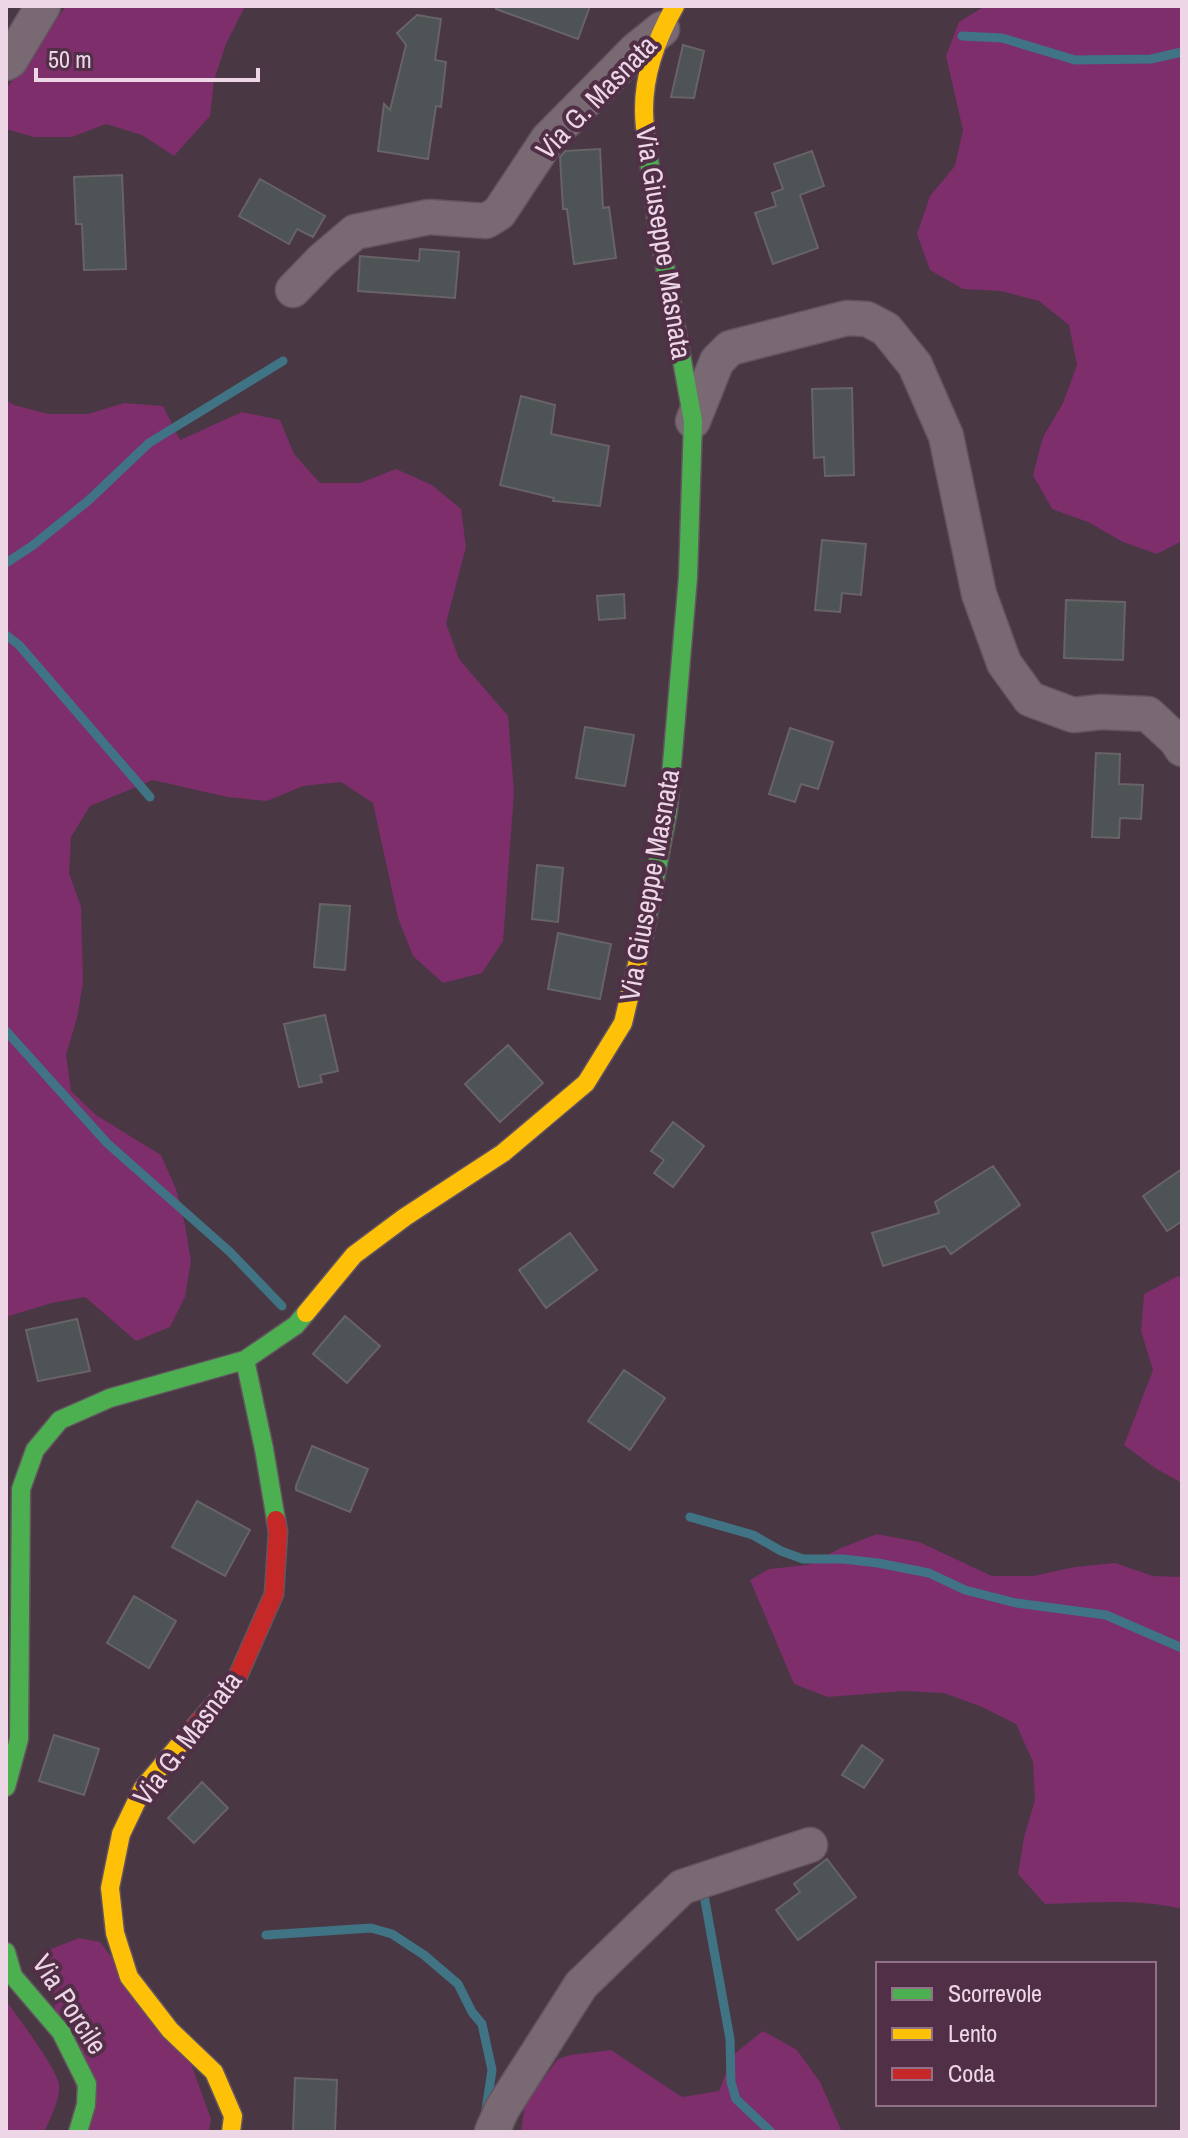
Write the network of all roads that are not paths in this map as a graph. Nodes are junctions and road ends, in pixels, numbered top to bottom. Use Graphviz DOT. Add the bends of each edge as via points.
graph roads {
  1 [pos="43,6"];
  2 [pos="668,18"];
  3 [pos="6,63"];
  4 [pos="293,290"];
  5 [pos="693,421"];
  6 [pos="1182,749"];
  7 [pos="245,1360"];
  8 [pos="6,1787"];
  9 [pos="810,1845"];
  10 [pos="6,1952"];
  11 [pos="78,2132"];
  12 [pos="231,2132"];
  13 [pos="492,2132"];
  1 -- 3 [label="street"];
  2 -- 4 [label="street, Via G. Masnata" via="548,139 499,213 486,221 429,217 355,232"];
  2 -- 5 [label="street, Via Giuseppe Masnata" via="647,74 644,115"];
  5 -- 6 [label="street" via="717,361 730,348 847,318 867,319 886,329 915,365 946,436 979,594 1004,663 1030,699 1073,715 1148,714"];
  5 -- 7 [label="street, Via Giuseppe Masnata" via="688,577 668,811 623,1023 586,1083 503,1153 354,1255 296,1325"];
  7 -- 8 [label="street, Via Giuseppe Masnata" via="110,1398 60,1420 35,1450 21,1489 19,1739"];
  7 -- 12 [label="street, Via G. Masnata" via="278,1532 274,1594 237,1678 143,1788 121,1834 110,1888 115,1933 129,1977 170,2030 214,2072 233,2116"];
  9 -- 13 [label="street" via="682,1887 581,1985"];
  10 -- 11 [label="street, Via Porcile" via="13,1976 61,2032 87,2084"];
}
